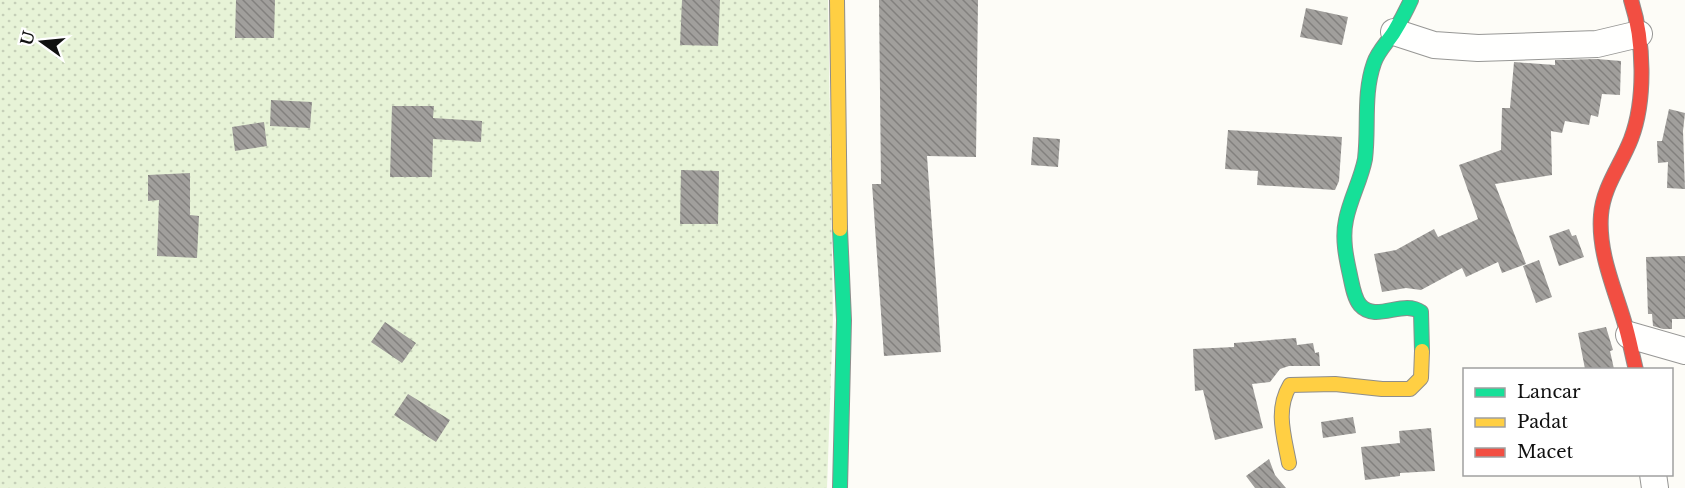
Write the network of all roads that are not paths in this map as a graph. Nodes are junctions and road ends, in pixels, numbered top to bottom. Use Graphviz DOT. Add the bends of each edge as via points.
graph roads {
  1 [pos="837,0"];
  2 [pos="1411,0"];
  3 [pos="1631,0"];
  4 [pos="1394,32"];
  5 [pos="1639,34"];
  6 [pos="1629,335"];
  7 [pos="1685,351"];
  8 [pos="1636,368"];
  9 [pos="1289,463"];
  10 [pos="840,488"];
  1 -- 10 [label="main road" via="838,200 844,320"];
  2 -- 4 [label="main road"];
  3 -- 5 [label="main road" via="1638,15"];
  4 -- 5 [label="street" via="1434,45 1478,48 1597,44"];
  4 -- 9 [label="main road" via="1373,63 1365,158 1344,232 1355,297 1363,308 1374,313 1413,307 1421,312 1421,378 1410,389 1290,385 1281,405"];
  5 -- 6 [label="main road" via="1636,119 1605,191 1601,214 1608,266"];
  6 -- 7 [label="street"];
  6 -- 8 [label="main road"];
}
